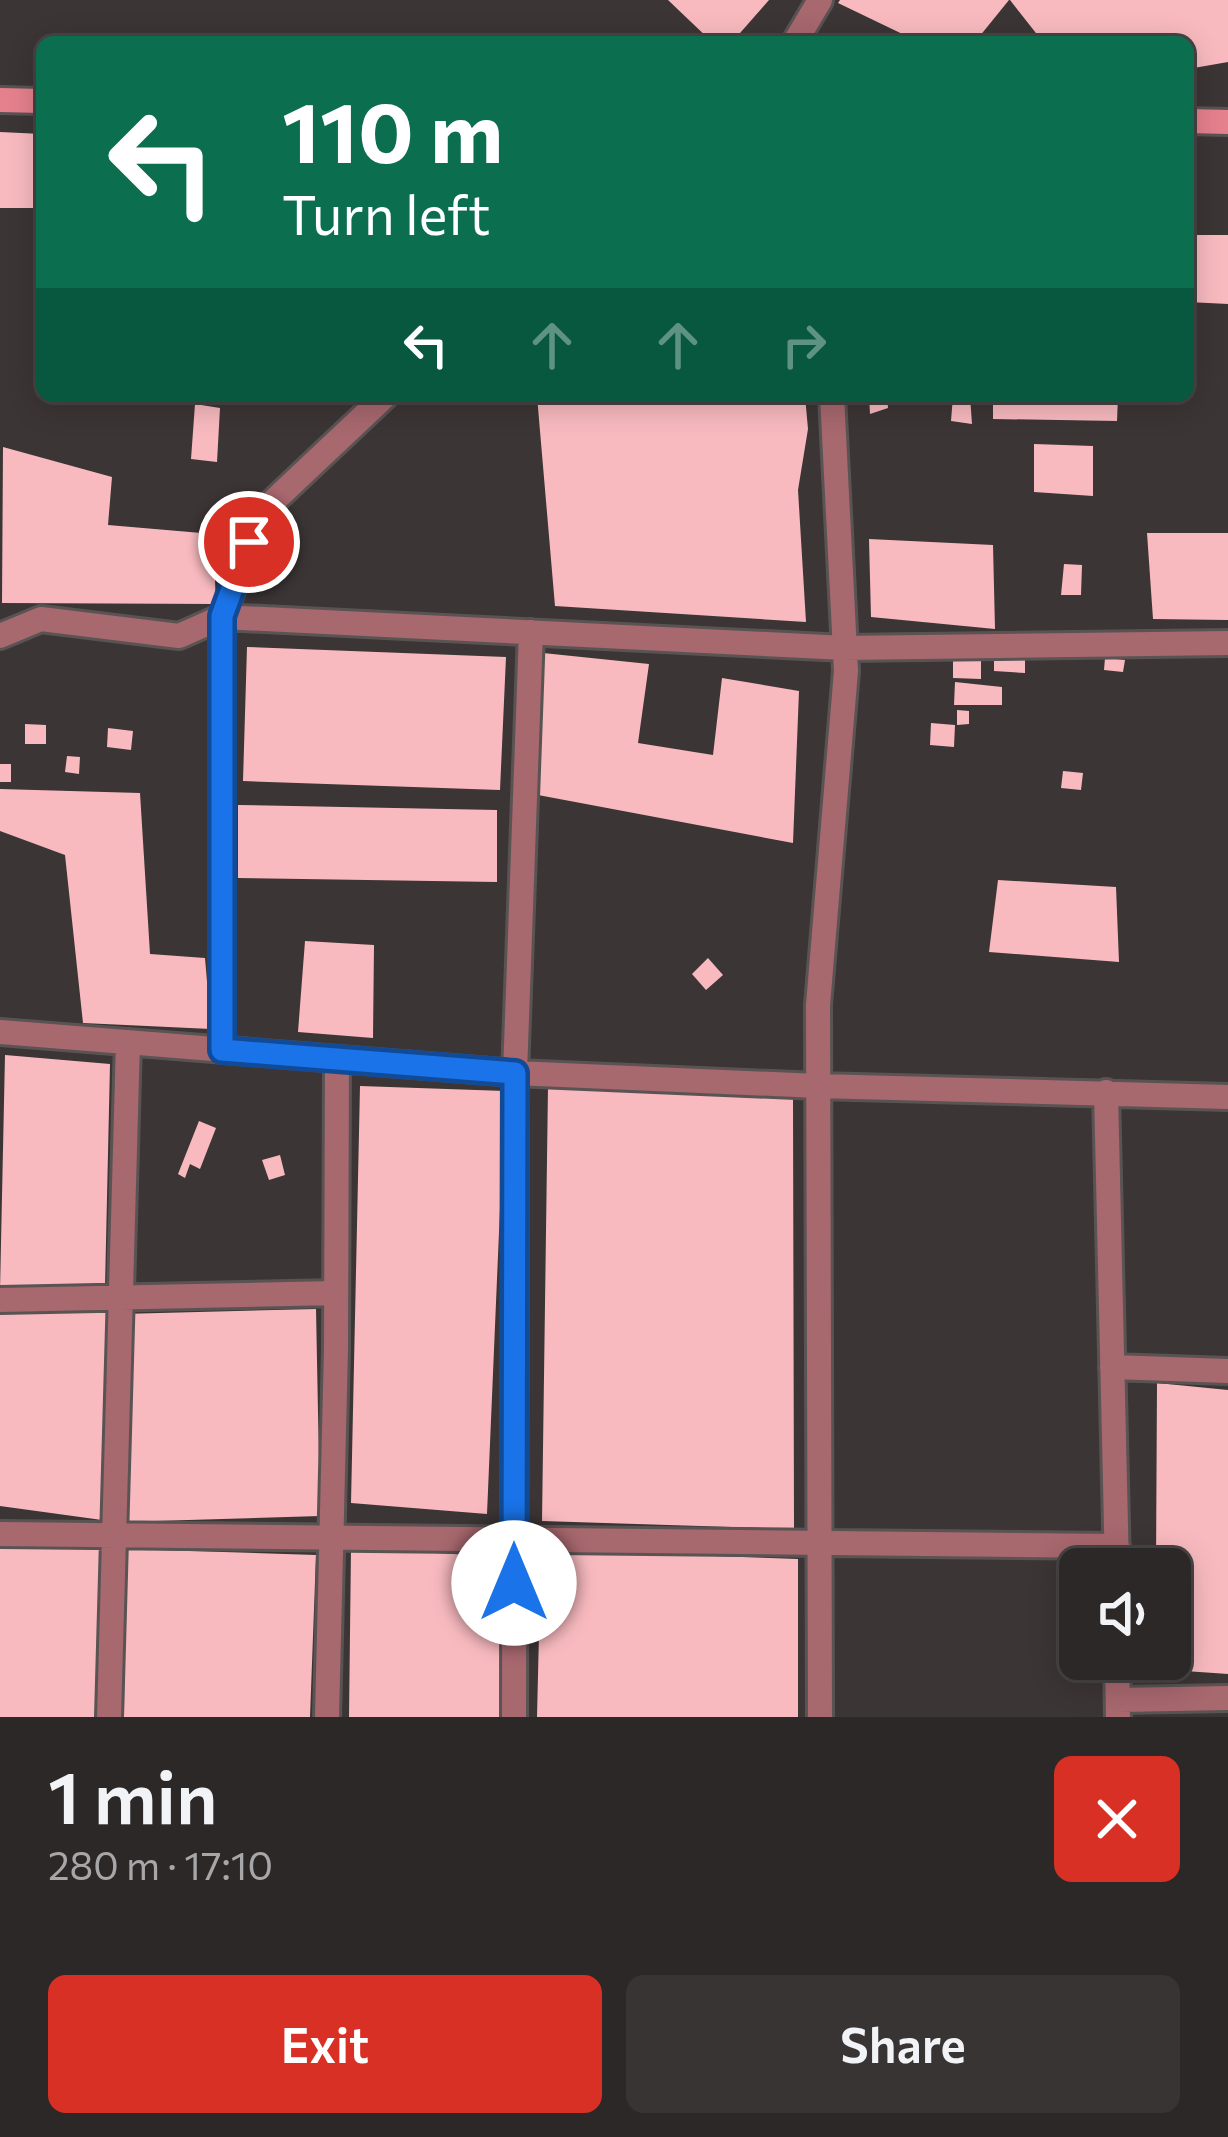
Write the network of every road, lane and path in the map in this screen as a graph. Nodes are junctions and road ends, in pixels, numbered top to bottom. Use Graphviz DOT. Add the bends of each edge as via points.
graph roads {
  1 [pos="820,0"];
  2 [pos="799,36"];
  3 [pos="0,100"];
  4 [pos="36,101"];
  5 [pos="1194,121"];
  6 [pos="1228,122"];
  7 [pos="379,402"];
  8 [pos="832,402"];
  9 [pos="222,616"];
  10 [pos="531,632"];
  11 [pos="0,636"];
  12 [pos="1228,643"];
  13 [pos="845,648"];
  14 [pos="0,1032"];
  15 [pos="128,1042"];
  16 [pos="222,1050"];
  17 [pos="338,1059"];
  18 [pos="515,1073"];
  19 [pos="818,1086"];
  20 [pos="1106,1092"];
  21 [pos="1228,1097"];
  22 [pos="336,1293"];
  23 [pos="121,1297"];
  24 [pos="0,1300"];
  25 [pos="1112,1367"];
  26 [pos="1228,1371"];
  27 [pos="0,1534"];
  28 [pos="114,1537"];
  29 [pos="514,1539"];
  30 [pos="331,1540"];
  31 [pos="819,1543"];
  32 [pos="1117,1548"];
  33 [pos="1059,1555"];
  34 [pos="1228,1698"];
  35 [pos="1118,1708"];
  36 [pos="110,1717"];
  37 [pos="327,1717"];
  38 [pos="514,1717"];
  39 [pos="820,1717"];
  1 -- 2 [label="street"];
  3 -- 4 [label="street"];
  5 -- 6 [label="street"];
  7 -- 9 [label="street" via="262,512"];
  8 -- 13 [label="street"];
  9 -- 10 [label="street"];
  9 -- 11 [label="street" via="178,636 41,619"];
  9 -- 16 [label="street"];
  10 -- 13 [label="street"];
  10 -- 18 [label="street"];
  12 -- 13 [label="street"];
  13 -- 19 [label="street"];
  14 -- 15 [label="street"];
  15 -- 16 [label="street"];
  15 -- 23 [label="street"];
  16 -- 17 [label="street"];
  17 -- 18 [label="street"];
  17 -- 22 [label="street"];
  18 -- 19 [label="street"];
  18 -- 29 [label="street"];
  19 -- 20 [label="street"];
  19 -- 31 [label="street"];
  20 -- 21 [label="street"];
  20 -- 25 [label="street"];
  22 -- 23 [label="street"];
  22 -- 30 [label="street"];
  23 -- 24 [label="street"];
  23 -- 28 [label="street"];
  25 -- 26 [label="street"];
  25 -- 32 [label="street"];
  27 -- 28 [label="street"];
  28 -- 30 [label="street"];
  28 -- 36 [label="street"];
  29 -- 30 [label="street"];
  29 -- 31 [label="street"];
  29 -- 38 [label="street"];
  30 -- 37 [label="street"];
  31 -- 33 [label="street"];
  31 -- 39 [label="street"];
  34 -- 35 [label="street"];
}
